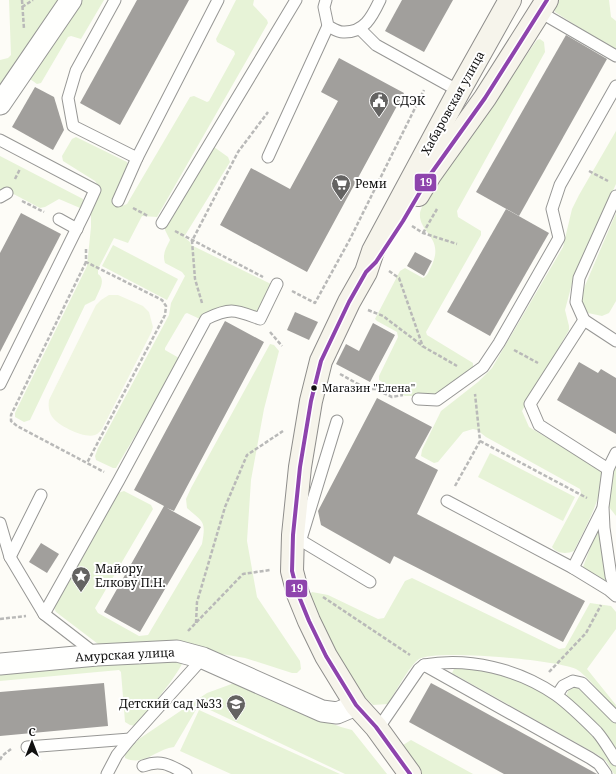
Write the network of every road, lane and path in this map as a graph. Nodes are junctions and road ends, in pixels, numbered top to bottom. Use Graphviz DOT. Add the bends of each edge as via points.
graph roads {
  1 [pos="22,0"];
  2 [pos="33,0"];
  3 [pos="71,0"];
  4 [pos="115,0"];
  5 [pos="218,0"];
  6 [pos="296,0"];
  7 [pos="326,0"];
  8 [pos="380,0"];
  9 [pos="510,0"];
  10 [pos="544,6"];
  11 [pos="22,7"];
  12 [pos="328,26"];
  13 [pos="24,29"];
  14 [pos="360,29"];
  15 [pos="616,56"];
  16 [pos="616,86"];
  17 [pos="425,87"];
  18 [pos="459,91"];
  19 [pos="0,104"];
  20 [pos="262,120"];
  21 [pos="0,140"];
  22 [pos="268,157"];
  23 [pos="137,158"];
  24 [pos="21,167"];
  25 [pos="589,171"];
  26 [pos="609,182"];
  27 [pos="3,195"];
  28 [pos="616,196"];
  29 [pos="118,201"];
  30 [pos="59,220"];
  31 [pos="403,221"];
  32 [pos="162,223"];
  33 [pos="77,229"];
  34 [pos="192,241"];
  35 [pos="457,244"];
  36 [pos="86,248"];
  37 [pos="86,262"];
  38 [pos="366,272"];
  39 [pos="255,273"];
  40 [pos="399,278"];
  41 [pos="277,284"];
  42 [pos="306,298"];
  43 [pos="383,316"];
  44 [pos="206,319"];
  45 [pos="584,320"];
  46 [pos="616,341"];
  47 [pos="499,343"];
  48 [pos="424,348"];
  49 [pos="321,361"];
  50 [pos="553,370"];
  51 [pos="473,376"];
  52 [pos="0,384"];
  53 [pos="392,397"];
  54 [pos="418,398"];
  55 [pos="337,421"];
  56 [pos="286,428"];
  57 [pos="480,441"];
  58 [pos="616,453"];
  59 [pos="87,463"];
  60 [pos="608,469"];
  61 [pos="459,477"];
  62 [pos="119,480"];
  63 [pos="578,494"];
  64 [pos="41,495"];
  65 [pos="447,501"];
  66 [pos="604,507"];
  67 [pos="0,522"];
  68 [pos="297,538"];
  69 [pos="10,557"];
  70 [pos="573,568"];
  71 [pos="292,571"];
  72 [pos="370,582"];
  73 [pos="616,592"];
  74 [pos="616,596"];
  75 [pos="44,614"];
  76 [pos="595,615"];
  77 [pos="0,619"];
  78 [pos="196,624"];
  79 [pos="177,651"];
  80 [pos="97,655"];
  81 [pos="203,658"];
  82 [pos="560,660"];
  83 [pos="0,664"];
  84 [pos="424,665"];
  85 [pos="557,695"];
  86 [pos="356,705"];
  87 [pos="616,717"];
  88 [pos="376,727"];
  89 [pos="130,739"];
  90 [pos="27,747"];
  91 [pos="616,760"];
  92 [pos="143,766"];
  93 [pos="107,774"];
  94 [pos="186,774"];
  95 [pos="410,774"];
  96 [pos="606,774"];
  1 -- 11 [label="path"];
  2 -- 11 [label="path"];
  3 -- 19 [label="street"];
  4 -- 23 [label="lane" via="76,71 68,98 74,126"];
  5 -- 23 [label="lane"];
  6 -- 32 [label="lane"];
  7 -- 12 [label="lane" via="324,7"];
  8 -- 14 [label="lane"];
  9 -- 18 [label="main road, Хабаровская улица"];
  10 -- 15 [label="lane"];
  10 -- 31 [label="main road, Хабаровская улица" via="485,98 430,175"];
  11 -- 13 [label="path"];
  12 -- 14 [label="lane" via="342,33"];
  12 -- 22 [label="lane"];
  14 -- 18 [label="lane" via="376,45"];
  16 -- 47 [label="lane" via="560,185 552,209 559,238"];
  17 -- 42 [label="path" via="315,304"];
  18 -- 38 [label="main road, Хабаровская улица" via="373,251"];
  20 -- 34 [label="path" via="238,152"];
  21 -- 33 [label="lane" via="95,190"];
  23 -- 29 [label="lane"];
  24 -- 27 [label="path"];
  25 -- 26 [label="path"];
  27 -- 30 [label="path"];
  28 -- 45 [label="lane" via="579,278 576,302"];
  29 -- 32 [label="path"];
  30 -- 33 [label="lane"];
  31 -- 35 [label="path" via="423,233"];
  31 -- 38 [label="main road, Хабаровская улица" via="376,262"];
  32 -- 34 [label="path"];
  33 -- 52 [label="lane"];
  34 -- 39 [label="path"];
  34 -- 44 [label="path" via="195,279"];
  36 -- 37 [label="path"];
  37 -- 59 [label="path" via="11,415 11,422"];
  37 -- 59 [label="path" via="162,300 166,306 165,314"];
  38 -- 49 [label="main road, Хабаровская улица"];
  40 -- 48 [label="path"];
  41 -- 44 [label="lane" via="260,319 235,310 219,312"];
  43 -- 48 [label="path"];
  44 -- 62 [label="lane"];
  45 -- 46 [label="lane"];
  45 -- 50 [label="lane"];
  47 -- 50 [label="path"];
  47 -- 51 [label="lane" via="483,368"];
  48 -- 51 [label="path"];
  49 -- 53 [label="path" via="367,389 375,389"];
  49 -- 68 [label="main road, Хабаровская улица" via="300,467"];
  50 -- 60 [label="lane" via="530,404 539,425"];
  51 -- 54 [label="lane" via="437,400"];
  51 -- 57 [label="path"];
  55 -- 68 [label="lane"];
  56 -- 78 [label="path" via="247,455 225,507 197,602"];
  57 -- 61 [label="path"];
  57 -- 63 [label="path"];
  58 -- 60 [label="lane"];
  59 -- 62 [label="path"];
  60 -- 66 [label="lane"];
  62 -- 75 [label="lane"];
  64 -- 69 [label="lane"];
  65 -- 70 [label="lane"];
  66 -- 70 [label="lane"];
  66 -- 73 [label="lane" via="604,528"];
  67 -- 69 [label="lane"];
  68 -- 71 [label="main road, Хабаровская улица"];
  68 -- 72 [label="lane"];
  69 -- 75 [label="lane"];
  70 -- 74 [label="lane"];
  71 -- 78 [label="path" via="279,569 243,574"];
  71 -- 84 [label="path" via="311,588"];
  71 -- 86 [label="main road, Хабаровская улица" via="309,621 326,656"];
  75 -- 77 [label="path"];
  75 -- 80 [label="lane"];
  76 -- 82 [label="path" via="586,633"];
  78 -- 79 [label="path" via="185,634"];
  79 -- 80 [label="street, Амурская улица"];
  79 -- 81 [label="street, Амурская улица"];
  80 -- 83 [label="street, Амурская улица"];
  81 -- 86 [label="street, Амурская улица" via="322,711 337,713"];
  81 -- 89 [label="lane"];
  84 -- 85 [label="lane" via="456,662 486,666 522,676"];
  84 -- 88 [label="lane" via="382,723"];
  84 -- 96 [label="lane" via="590,758 599,764"];
  85 -- 87 [label="lane" via="563,686 573,681 582,683"];
  85 -- 91 [label="lane" via="598,733"];
  86 -- 88 [label="main road, Хабаровская улица"];
  88 -- 95 [label="main road, Хабаровская улица"];
  89 -- 90 [label="lane"];
  89 -- 93 [label="lane" via="117,755"];
  92 -- 94 [label="lane" via="153,762 169,764"];
}
